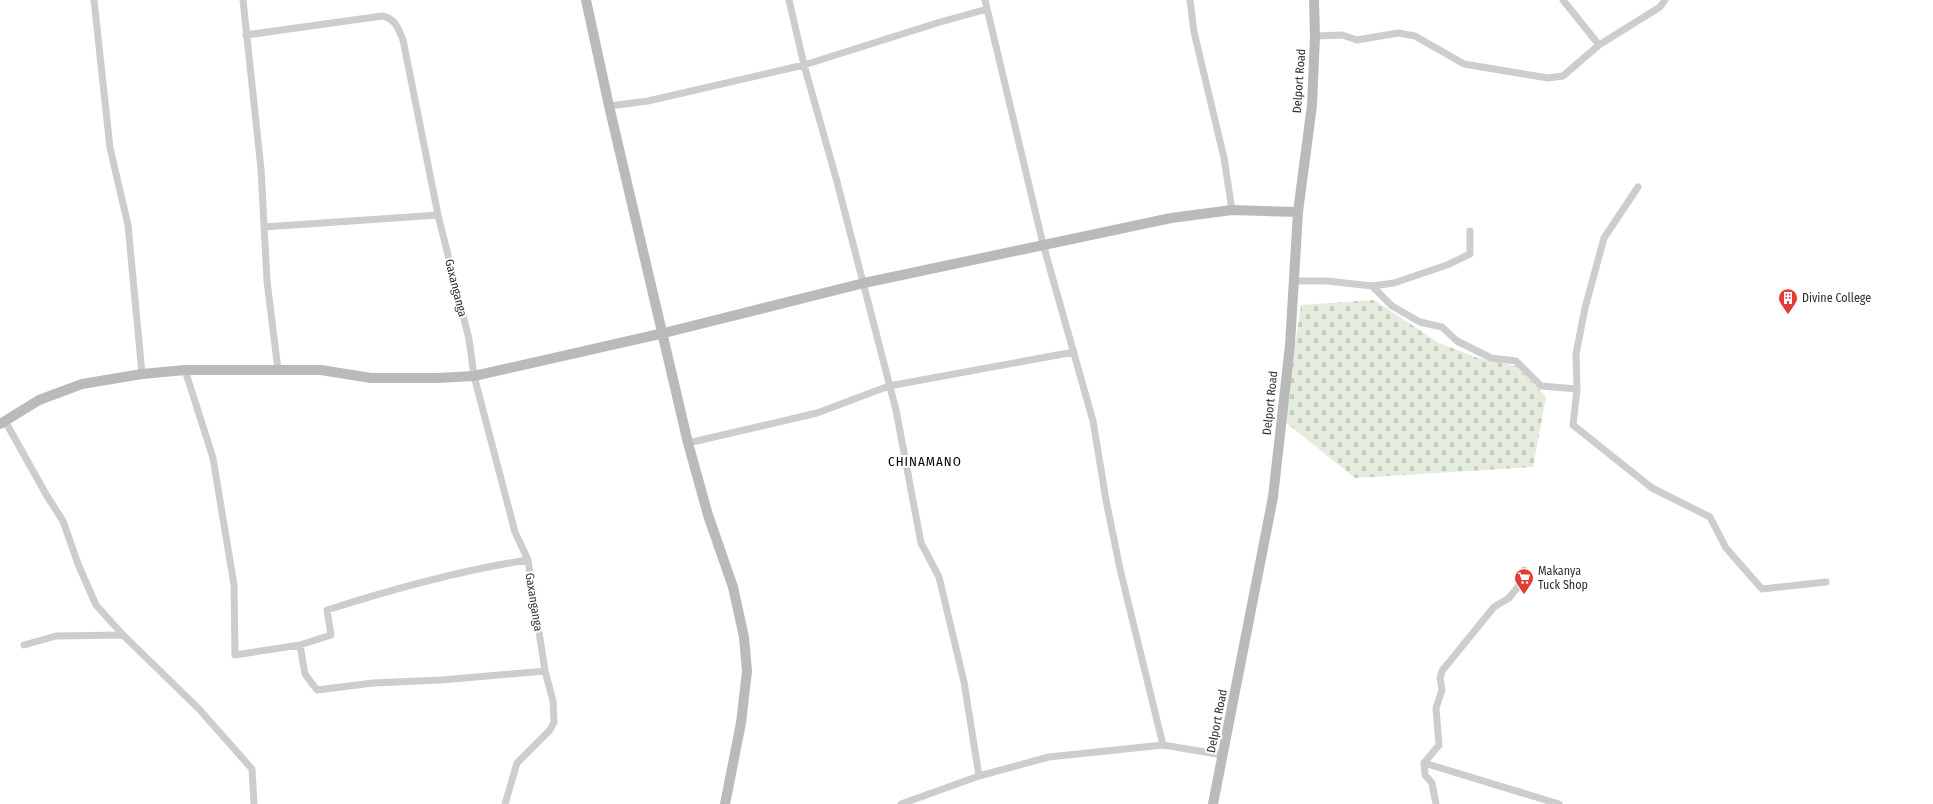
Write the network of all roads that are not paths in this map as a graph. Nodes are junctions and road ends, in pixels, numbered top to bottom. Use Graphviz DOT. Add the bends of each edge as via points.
graph roads {
  1 [pos="94,0"];
  2 [pos="243,0"];
  3 [pos="586,0"];
  4 [pos="789,0"];
  5 [pos="985,0"];
  6 [pos="1190,0"];
  7 [pos="1314,0"];
  8 [pos="1563,0"];
  9 [pos="1665,0"];
  10 [pos="987,9"];
  11 [pos="246,35"];
  12 [pos="1315,36"];
  13 [pos="1599,45"];
  14 [pos="804,65"];
  15 [pos="609,106"];
  16 [pos="1638,187"];
  17 [pos="1232,210"];
  18 [pos="1298,212"];
  19 [pos="438,215"];
  20 [pos="264,227"];
  21 [pos="1470,231"];
  22 [pos="1043,244"];
  23 [pos="1294,281"];
  24 [pos="864,283"];
  25 [pos="1372,286"];
  26 [pos="664,333"];
  27 [pos="1074,352"];
  28 [pos="185,370"];
  29 [pos="278,370"];
  30 [pos="142,374"];
  31 [pos="474,376"];
  32 [pos="888,386"];
  33 [pos="1577,389"];
  34 [pos="3,423"];
  35 [pos="688,443"];
  36 [pos="528,560"];
  37 [pos="1524,570"];
  38 [pos="1826,582"];
  39 [pos="123,634"];
  40 [pos="24,645"];
  41 [pos="300,645"];
  42 [pos="545,671"];
  43 [pos="1163,745"];
  44 [pos="1223,755"];
  45 [pos="1424,763"];
  46 [pos="979,776"];
  47 [pos="254,804"];
  48 [pos="505,804"];
  49 [pos="725,804"];
  50 [pos="901,804"];
  51 [pos="1213,804"];
  52 [pos="1436,804"];
  53 [pos="1559,804"];
  1 -- 30 [label="street" via="110,148 128,225"];
  2 -- 11 [label="street"];
  3 -- 15 [label="street"];
  4 -- 14 [label="street"];
  5 -- 10 [label="street"];
  6 -- 17 [label="street" via="1194,32 1224,158"];
  7 -- 12 [label="street, Delport Road"];
  8 -- 13 [label="street"];
  9 -- 13 [label="street" via="1660,7"];
  10 -- 14 [label="street"];
  10 -- 22 [label="street"];
  11 -- 19 [label="street, Gaxanganga" via="390,17 403,40 409,64"];
  11 -- 20 [label="street" via="261,169"];
  12 -- 13 [label="street" via="1342,36 1357,40 1398,33 1415,36 1464,64 1548,78 1563,76"];
  12 -- 18 [label="street, Delport Road" via="1312,105"];
  14 -- 15 [label="street" via="648,102"];
  14 -- 24 [label="street"];
  15 -- 26 [label="street"];
  16 -- 33 [label="street" via="1604,238 1585,308 1576,354"];
  17 -- 18 [label="street"];
  17 -- 22 [label="street" via="1171,218"];
  18 -- 23 [label="street, Delport Road"];
  19 -- 20 [label="street"];
  19 -- 31 [label="street, Gaxanganga" via="469,339"];
  20 -- 29 [label="street" via="267,281"];
  21 -- 25 [label="street" via="1470,254 1400,281"];
  22 -- 24 [label="street"];
  22 -- 27 [label="street"];
  23 -- 25 [label="street" via="1327,281"];
  23 -- 44 [label="street, Delport Road" via="1290,345 1273,497"];
  24 -- 26 [label="street"];
  24 -- 32 [label="street"];
  25 -- 33 [label="street" via="1392,306 1420,322 1442,327 1457,341 1491,358 1516,361 1541,386"];
  26 -- 31 [label="street"];
  26 -- 35 [label="street"];
  27 -- 32 [label="street"];
  27 -- 43 [label="street" via="1096,433 1120,569"];
  28 -- 29 [label="street"];
  28 -- 30 [label="street"];
  28 -- 41 [label="street" via="213,458 234,585 235,655"];
  29 -- 31 [label="street" via="321,370 371,378"];
  30 -- 34 [label="street" via="82,384 39,400"];
  31 -- 36 [label="street, Gaxanganga" via="515,532"];
  32 -- 35 [label="street" via="816,413"];
  32 -- 46 [label="street" via="896,410 921,543 939,577 964,682"];
  33 -- 38 [label="street" via="1573,425 1652,488 1710,517 1726,548 1762,589"];
  34 -- 39 [label="street" via="63,521 96,605"];
  35 -- 49 [label="street" via="708,514 733,587 744,637 747,671 741,723"];
  36 -- 41 [label="street" via="484,566 328,610 330,635"];
  36 -- 42 [label="street, Gaxanganga"];
  37 -- 45 [label="street" via="1521,583 1509,598 1494,607 1442,671 1442,690 1436,708 1439,745"];
  39 -- 40 [label="street" via="56,636"];
  39 -- 47 [label="street" via="199,708 252,769"];
  41 -- 42 [label="street" via="305,674 317,690 373,683"];
  42 -- 48 [label="street, Gaxanganga" via="553,701 554,722 550,730 517,763"];
  43 -- 44 [label="street"];
  43 -- 46 [label="street" via="1049,757"];
  44 -- 51 [label="street, Delport Road"];
  45 -- 52 [label="street" via="1425,775 1432,783"];
  45 -- 53 [label="street"];
  46 -- 50 [label="street"];
}
